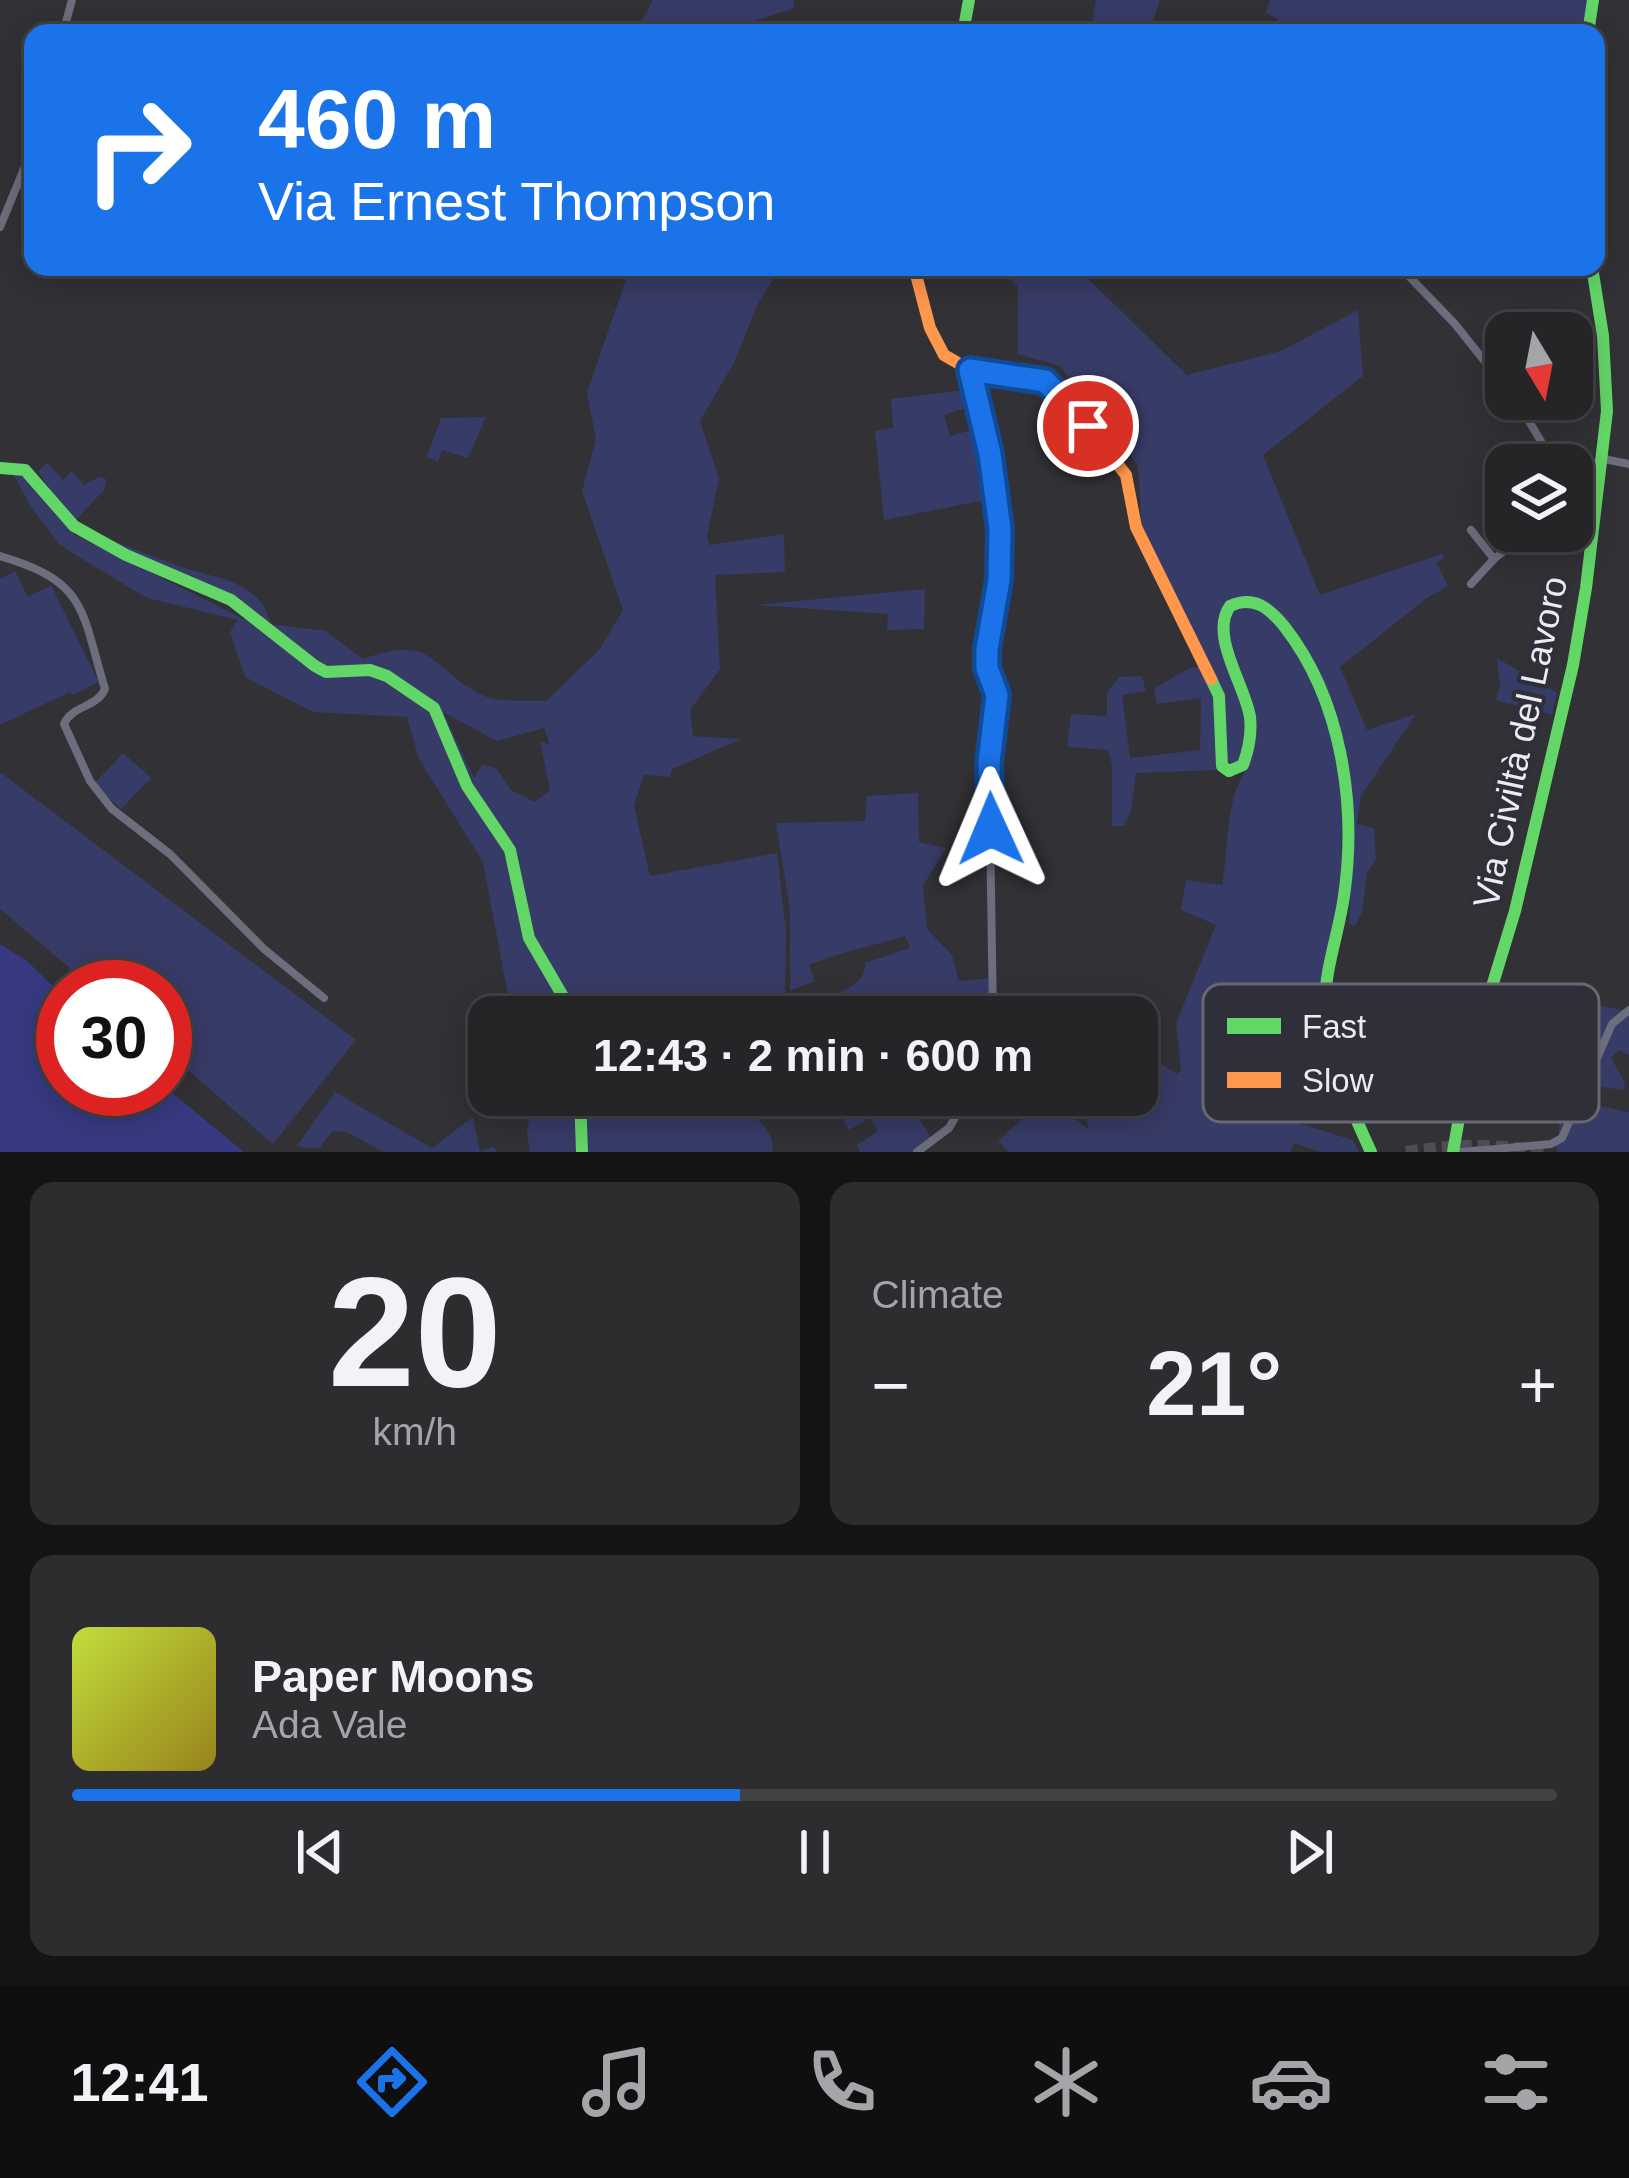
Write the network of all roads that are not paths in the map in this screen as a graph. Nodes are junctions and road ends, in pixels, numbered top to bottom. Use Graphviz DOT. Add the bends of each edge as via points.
graph roads {
  1 [pos="24,169"];
  2 [pos="0,227"];
  3 [pos="917,276"];
  4 [pos="1409,276"];
  5 [pos="1593,276"];
  6 [pos="1485,362"];
  7 [pos="970,370"];
  8 [pos="1604,459"];
  9 [pos="1,462"];
  10 [pos="1629,464"];
  11 [pos="1593,521"];
  12 [pos="1596,524"];
  13 [pos="1471,530"];
  14 [pos="1503,552"];
  15 [pos="0,556"];
  16 [pos="1494,559"];
  17 [pos="1471,584"];
  18 [pos="1329,984"];
  19 [pos="1493,984"];
  20 [pos="562,996"];
  21 [pos="993,996"];
  22 [pos="324,998"];
  23 [pos="1629,1010"];
  24 [pos="1599,1054"];
  25 [pos="581,1116"];
  26 [pos="956,1116"];
  27 [pos="1357,1122"];
  28 [pos="1461,1122"];
  29 [pos="1569,1122"];
  30 [pos="582,1152"];
  31 [pos="917,1152"];
  32 [pos="1371,1152"];
  33 [pos="1457,1152"];
  1 -- 2 [label="street"];
  3 -- 7 [label="main road" via="938,348"];
  4 -- 6 [label="street"];
  5 -- 8 [label="main road, Via Civiltà del Lavoro" via="1603,336"];
  7 -- 18 [label="main road" via="1045,381 1126,475 1136,527 1219,696 1222,766 1243,765 1253,729 1220,628 1231,606 1265,606 1326,698 1346,885"];
  7 -- 21 [label="street" via="1000,529 987,649 997,695 989,763"];
  8 -- 10 [label="street"];
  8 -- 12 [label="main road, Via Civiltà del Lavoro"];
  9 -- 20 [label="main road" via="28,468 80,530 217,592 314,667 370,670 434,708 467,786 510,850 529,938"];
  11 -- 12 [label="street"];
  12 -- 19 [label="main road, Via Civiltà del Lavoro" via="1574,665"];
  13 -- 16 [label="street"];
  14 -- 16 [label="street"];
  15 -- 22 [label="street" via="50,573 81,608 105,689 64,724 94,788"];
  16 -- 17 [label="street"];
  23 -- 24 [label="street" via="1612,1024"];
  25 -- 30 [label="main road"];
  26 -- 31 [label="street"];
  27 -- 32 [label="main road"];
  28 -- 33 [label="main road, Via Civiltà del Lavoro"];
  29 -- 33 [label="street" via="1551,1144"];
}
